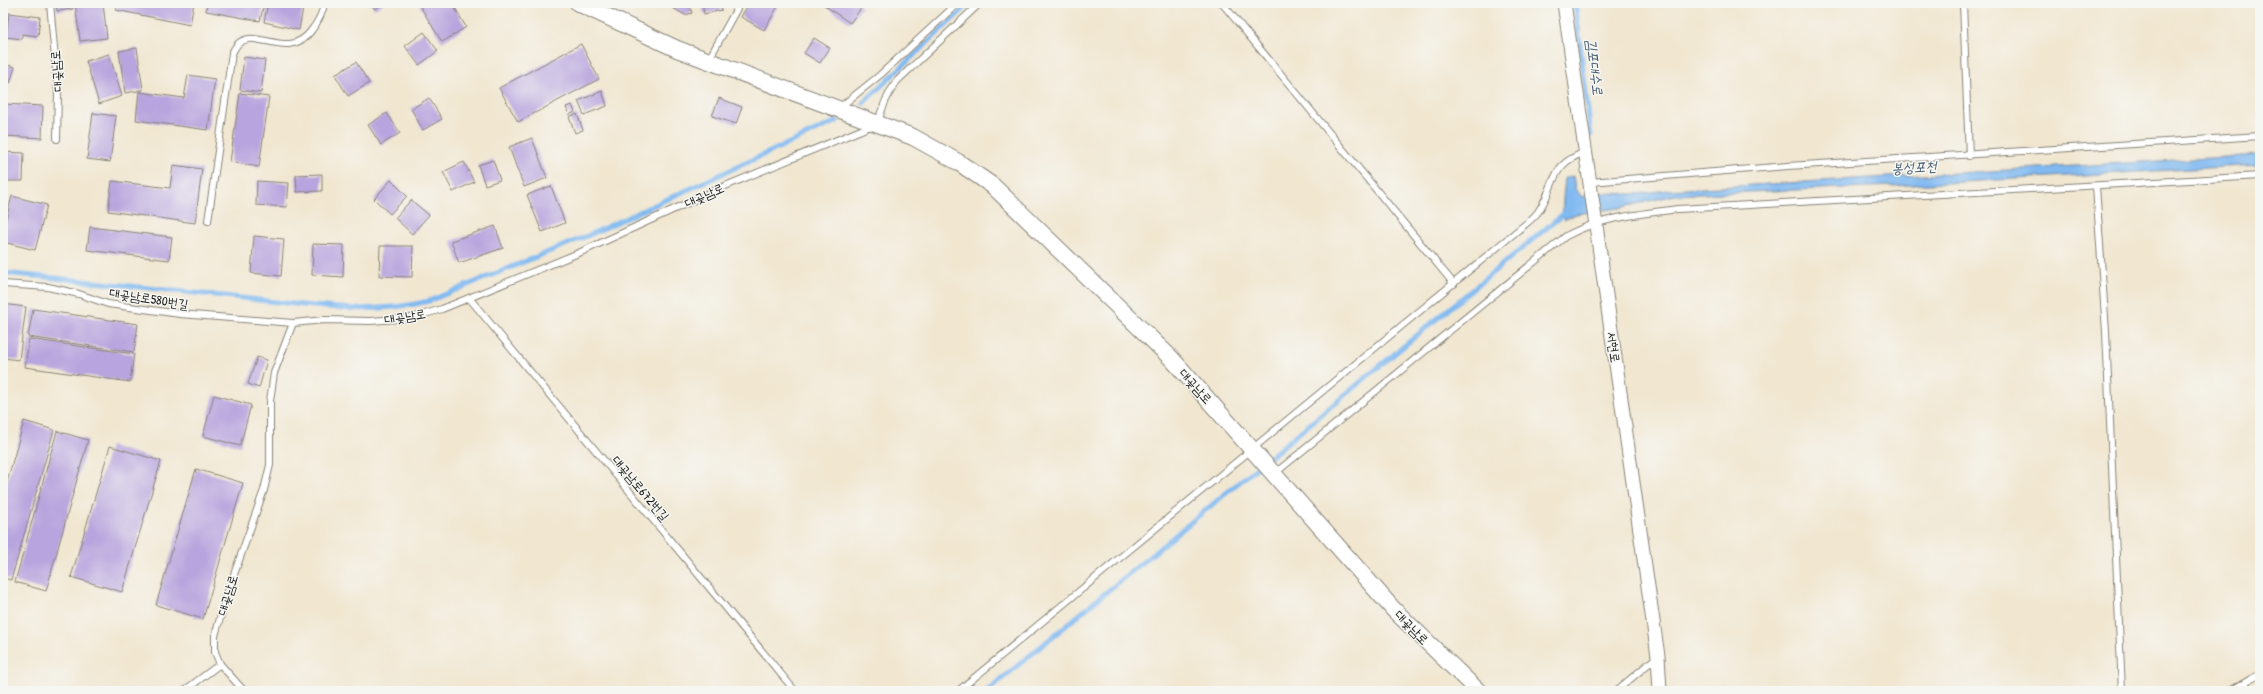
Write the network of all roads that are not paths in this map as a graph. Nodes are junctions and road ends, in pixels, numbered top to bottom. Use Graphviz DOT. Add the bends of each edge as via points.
graph roads {
  1 [pos="50,3"];
  2 [pos="324,3"];
  3 [pos="578,3"];
  4 [pos="740,3"];
  5 [pos="958,3"];
  6 [pos="980,3"];
  7 [pos="1222,3"];
  8 [pos="1564,3"];
  9 [pos="1963,3"];
  10 [pos="709,59"];
  11 [pos="839,108"];
  12 [pos="878,123"];
  13 [pos="2260,136"];
  14 [pos="57,139"];
  15 [pos="1586,152"];
  16 [pos="1969,156"];
  17 [pos="2260,176"];
  18 [pos="1590,182"];
  19 [pos="2096,186"];
  20 [pos="1596,219"];
  21 [pos="208,222"];
  22 [pos="3,284"];
  23 [pos="1454,284"];
  24 [pos="470,299"];
  25 [pos="293,323"];
  26 [pos="1255,451"];
  27 [pos="1272,472"];
  28 [pos="1658,656"];
  29 [pos="220,664"];
  30 [pos="2260,674"];
  31 [pos="1477,690"];
  32 [pos="184,691"];
  33 [pos="244,691"];
  34 [pos="795,691"];
  35 [pos="958,691"];
  36 [pos="1616,691"];
  37 [pos="1660,691"];
  38 [pos="2122,691"];
  39 [pos="2230,691"];
  1 -- 14 [label="lane, 대곶남로" via="58,92"];
  2 -- 21 [label="lane" via="323,14 305,38 296,43 248,40 238,43 232,53"];
  3 -- 10 [label="street, 대곶남로" via="677,48"];
  4 -- 10 [label="lane"];
  5 -- 11 [label="lane" via="880,75"];
  6 -- 12 [label="lane" via="897,81 882,106"];
  7 -- 23 [label="lane"];
  8 -- 15 [label="street, 서현로"];
  9 -- 16 [label="lane"];
  10 -- 11 [label="street, 대곶남로"];
  11 -- 12 [label="street, 대곶남로"];
  12 -- 24 [label="lane, 대곶남로" via="718,189"];
  12 -- 26 [label="street, 대곶남로" via="913,137 958,162 993,186 1172,358"];
  13 -- 16 [label="lane"];
  15 -- 18 [label="street, 서현로"];
  15 -- 23 [label="lane" via="1572,156 1562,164 1538,213"];
  16 -- 18 [label="lane" via="1788,166"];
  17 -- 19 [label="lane"];
  18 -- 20 [label="street, 서현로"];
  19 -- 20 [label="lane" via="1678,209"];
  19 -- 38 [label="lane" via="2106,332"];
  20 -- 27 [label="lane" via="1566,236"];
  20 -- 28 [label="street, 서현로"];
  22 -- 25 [label="lane, 대곶남로580번길" via="48,288 79,294 108,304 180,314"];
  23 -- 26 [label="lane"];
  24 -- 25 [label="lane, 대곶남로" via="410,318 370,322 324,320"];
  24 -- 34 [label="lane, 대곶남로672번길"];
  25 -- 29 [label="lane, 대곶남로" via="274,373 270,401 270,465 264,490 215,636 215,652"];
  26 -- 27 [label="street, 대곶남로"];
  26 -- 35 [label="lane"];
  27 -- 31 [label="street, 대곶남로" via="1394,610"];
  28 -- 36 [label="lane"];
  28 -- 37 [label="street, 서현로"];
  29 -- 32 [label="lane"];
  29 -- 33 [label="lane"];
  30 -- 39 [label="lane"];
}
